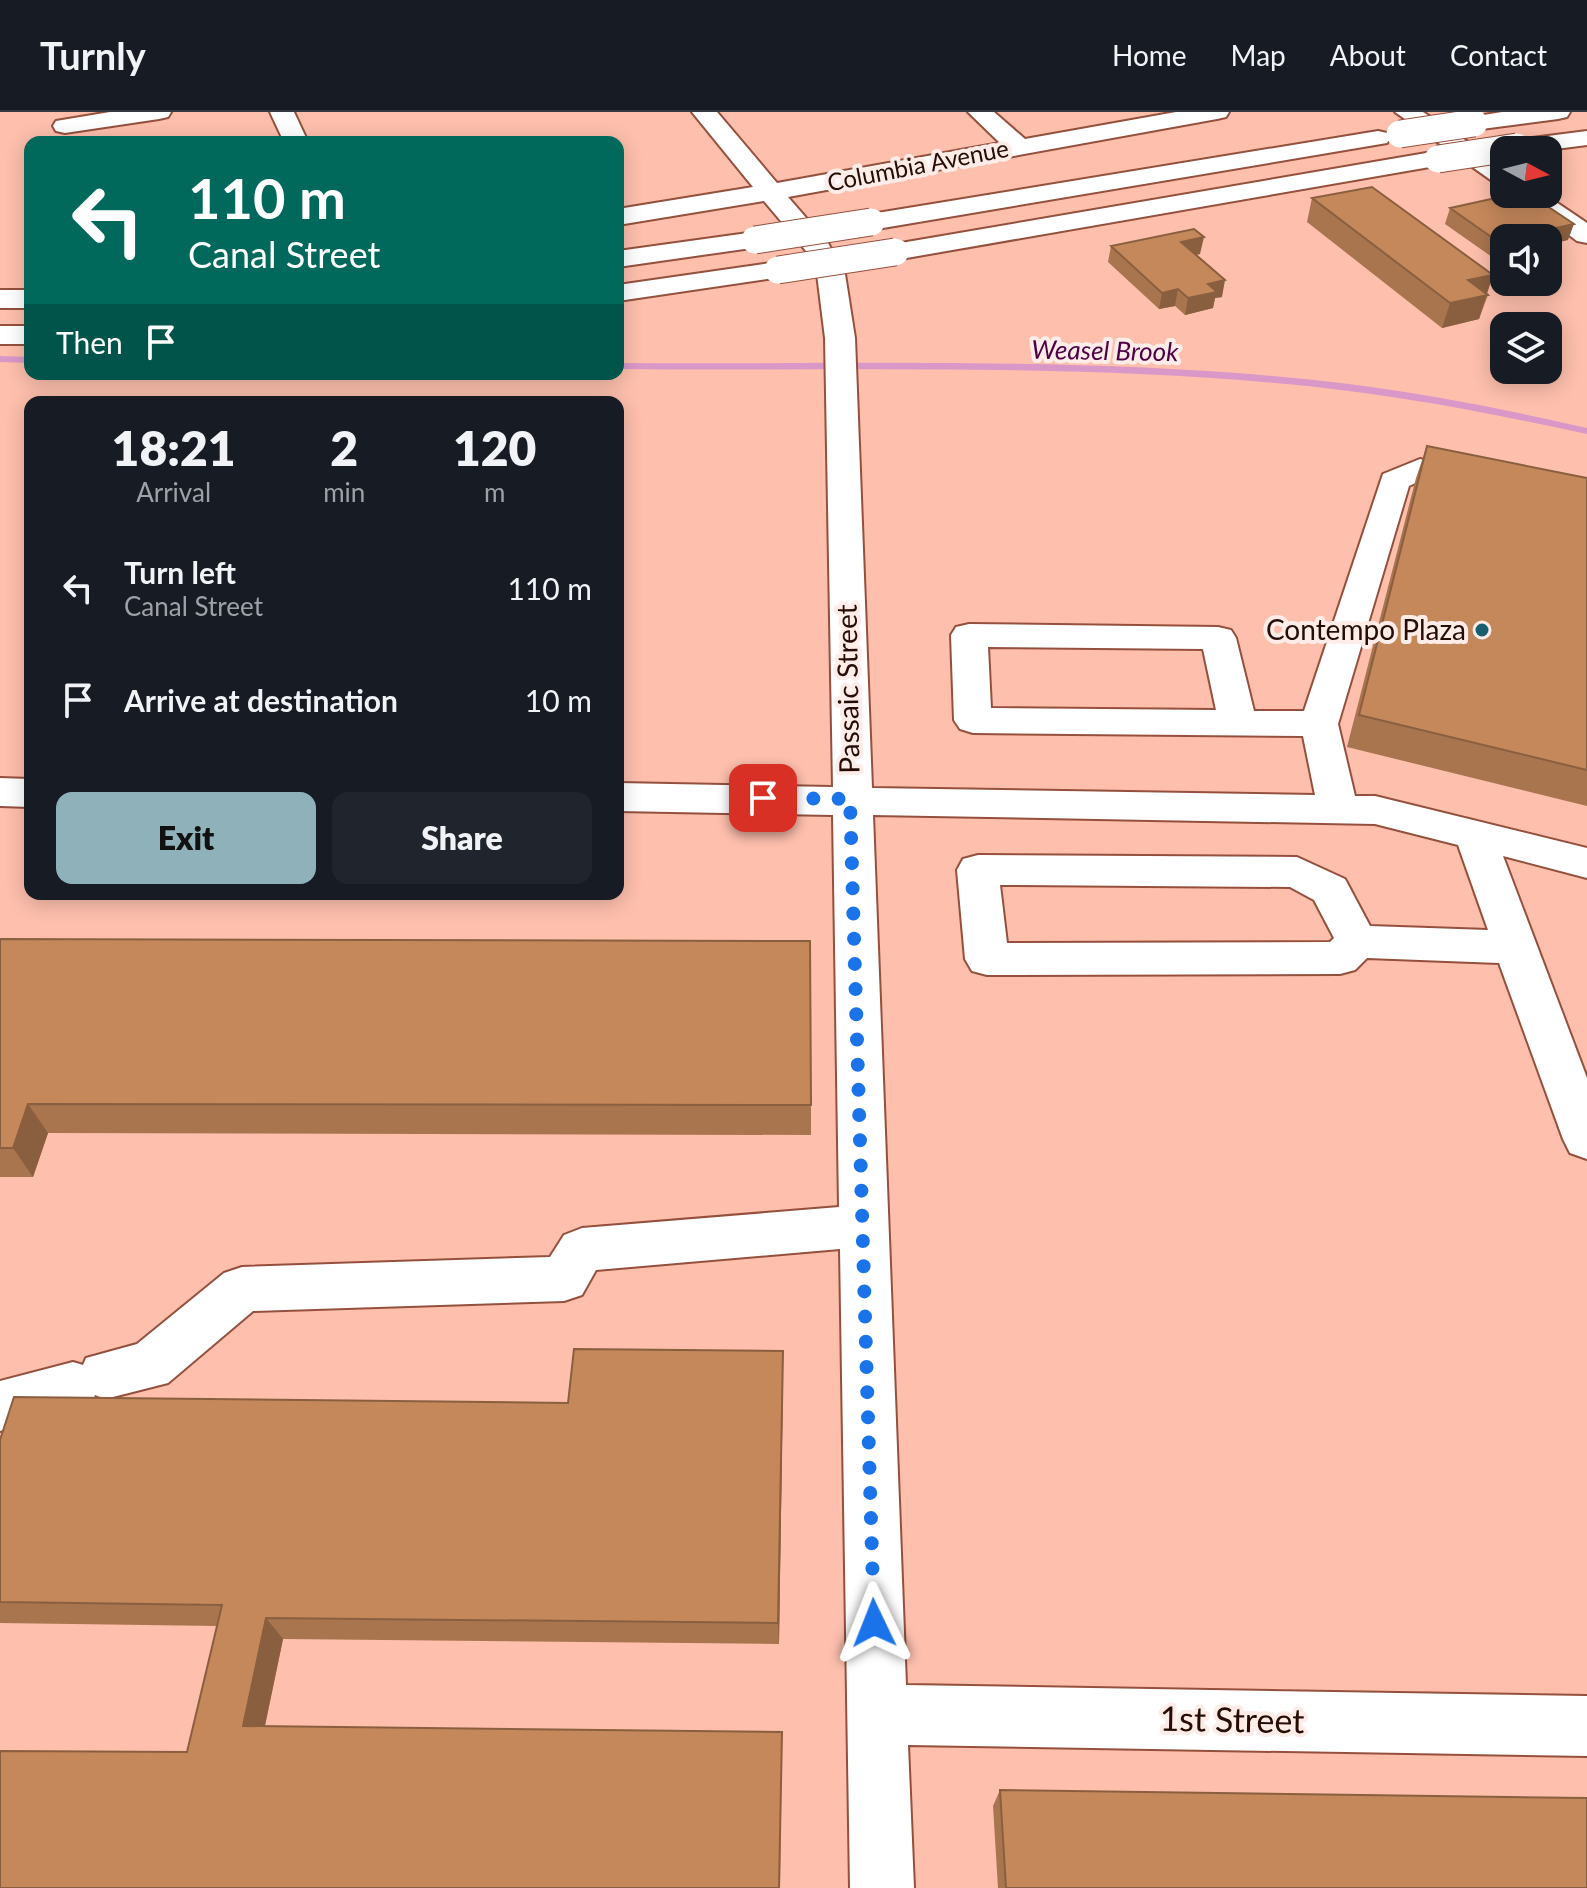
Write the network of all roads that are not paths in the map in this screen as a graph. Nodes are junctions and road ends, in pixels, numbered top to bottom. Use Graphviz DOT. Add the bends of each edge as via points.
graph roads {
  1 [pos="159,112"];
  2 [pos="309,112"];
  3 [pos="704,112"];
  4 [pos="980,112"];
  5 [pos="1217,112"];
  6 [pos="1558,112"];
  7 [pos="283,114"];
  8 [pos="1403,123"];
  9 [pos="65,127"];
  10 [pos="293,136"];
  11 [pos="1587,138"];
  12 [pos="1019,147"];
  13 [pos="1490,170"];
  14 [pos="772,192"];
  15 [pos="1547,208"];
  16 [pos="624,216"];
  17 [pos="1587,235"];
  18 [pos="624,258"];
  19 [pos="624,292"];
  20 [pos="0,299"];
  21 [pos="24,299"];
  22 [pos="0,335"];
  23 [pos="24,335"];
  24 [pos="1587,505"];
  25 [pos="1238,723"];
  26 [pos="1319,724"];
  27 [pos="0,792"];
  28 [pos="24,793"];
  29 [pos="624,797"];
  30 [pos="850,799"];
  31 [pos="1338,809"];
  32 [pos="1474,834"];
  33 [pos="1587,863"];
  34 [pos="1357,942"];
  35 [pos="1515,947"];
  36 [pos="1587,1139"];
  37 [pos="863,1226"];
  38 [pos="0,1406"];
  39 [pos="877,1714"];
  40 [pos="1587,1726"];
  41 [pos="882,1888"];
  1 -- 9 [label="main road"];
  2 -- 7 [label="main road"];
  3 -- 14 [label="main road, Passaic Street"];
  4 -- 12 [label="main road"];
  5 -- 12 [label="main road, Columbia Avenue"];
  6 -- 8 [label="main road, bridge" via="1474,123"];
  7 -- 10 [label="main road"];
  8 -- 13 [label="main road"];
  8 -- 18 [label="main road, bridge" via="871,222"];
  11 -- 19 [label="main road, bridge"];
  12 -- 14 [label="main road, Columbia Avenue"];
  14 -- 16 [label="main road, Columbia Avenue"];
  14 -- 30 [label="main road, Passaic Street" via="818,249 837,299"];
  15 -- 17 [label="main road"];
  20 -- 21 [label="main road"];
  22 -- 23 [label="main road"];
  24 -- 26 [label="main road" via="1420,469 1394,481"];
  25 -- 25 [label="main road" via="973,720 969,635 1218,638"];
  25 -- 26 [label="main road"];
  26 -- 31 [label="main road"];
  27 -- 28 [label="main road"];
  29 -- 30 [label="main road"];
  30 -- 31 [label="main road"];
  30 -- 37 [label="main road, Passaic Street"];
  31 -- 32 [label="main road" via="1375,810"];
  32 -- 33 [label="main road"];
  32 -- 35 [label="main road"];
  34 -- 34 [label="main road" via="1340,958 987,959 978,870 1297,872 1330,890"];
  34 -- 35 [label="main road"];
  35 -- 36 [label="main road"];
  37 -- 38 [label="main road" via="582,1250 564,1279 242,1289 150,1366"];
  37 -- 39 [label="main road, Passaic Street"];
  39 -- 40 [label="main road, 1st Street"];
  39 -- 41 [label="main road, Passaic Street"];
}
